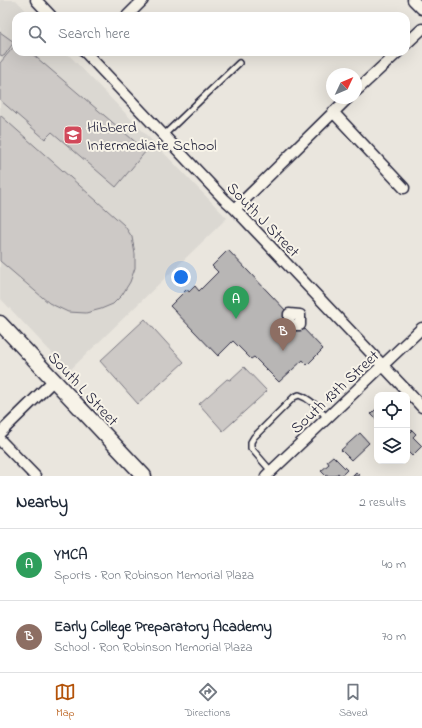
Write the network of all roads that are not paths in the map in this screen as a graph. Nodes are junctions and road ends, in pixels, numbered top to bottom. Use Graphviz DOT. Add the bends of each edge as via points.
graph roads {
  1 [pos="36,0"];
  2 [pos="143,0"];
  3 [pos="413,0"];
  4 [pos="422,9"];
  5 [pos="47,12"];
  6 [pos="130,12"];
  7 [pos="422,29"];
  8 [pos="410,40"];
  9 [pos="90,56"];
  10 [pos="394,56"];
  11 [pos="238,63"];
  12 [pos="362,85"];
  13 [pos="342,104"];
  14 [pos="333,112"];
  15 [pos="164,135"];
  16 [pos="404,188"];
  17 [pos="235,209"];
  18 [pos="0,323"];
  19 [pos="422,328"];
  20 [pos="382,366"];
  21 [pos="54,380"];
  22 [pos="422,407"];
  23 [pos="327,418"];
  24 [pos="0,433"];
  25 [pos="0,440"];
  26 [pos="269,474"];
  27 [pos="35,476"];
  28 [pos="144,476"];
  1 -- 5 [label="street"];
  2 -- 6 [label="street"];
  3 -- 4 [label="street"];
  7 -- 8 [label="street"];
  9 -- 15 [label="street, South J Street"];
  10 -- 12 [label="street"];
  11 -- 15 [label="lane"];
  13 -- 14 [label="street"];
  14 -- 16 [label="street"];
  14 -- 17 [label="street"];
  15 -- 17 [label="street, South J Street"];
  17 -- 20 [label="street, South J Street"];
  18 -- 21 [label="street, South L Street"];
  19 -- 20 [label="street, South 13th Street"];
  20 -- 22 [label="street, South J Street"];
  20 -- 23 [label="street, South 13th Street"];
  21 -- 24 [label="street"];
  21 -- 28 [label="street, South L Street"];
  23 -- 26 [label="street, South 13th Street"];
  23 -- 26 [label="lane" via="312,402 299,395 294,397 251,442 251,448"];
  25 -- 27 [label="street"];
}
